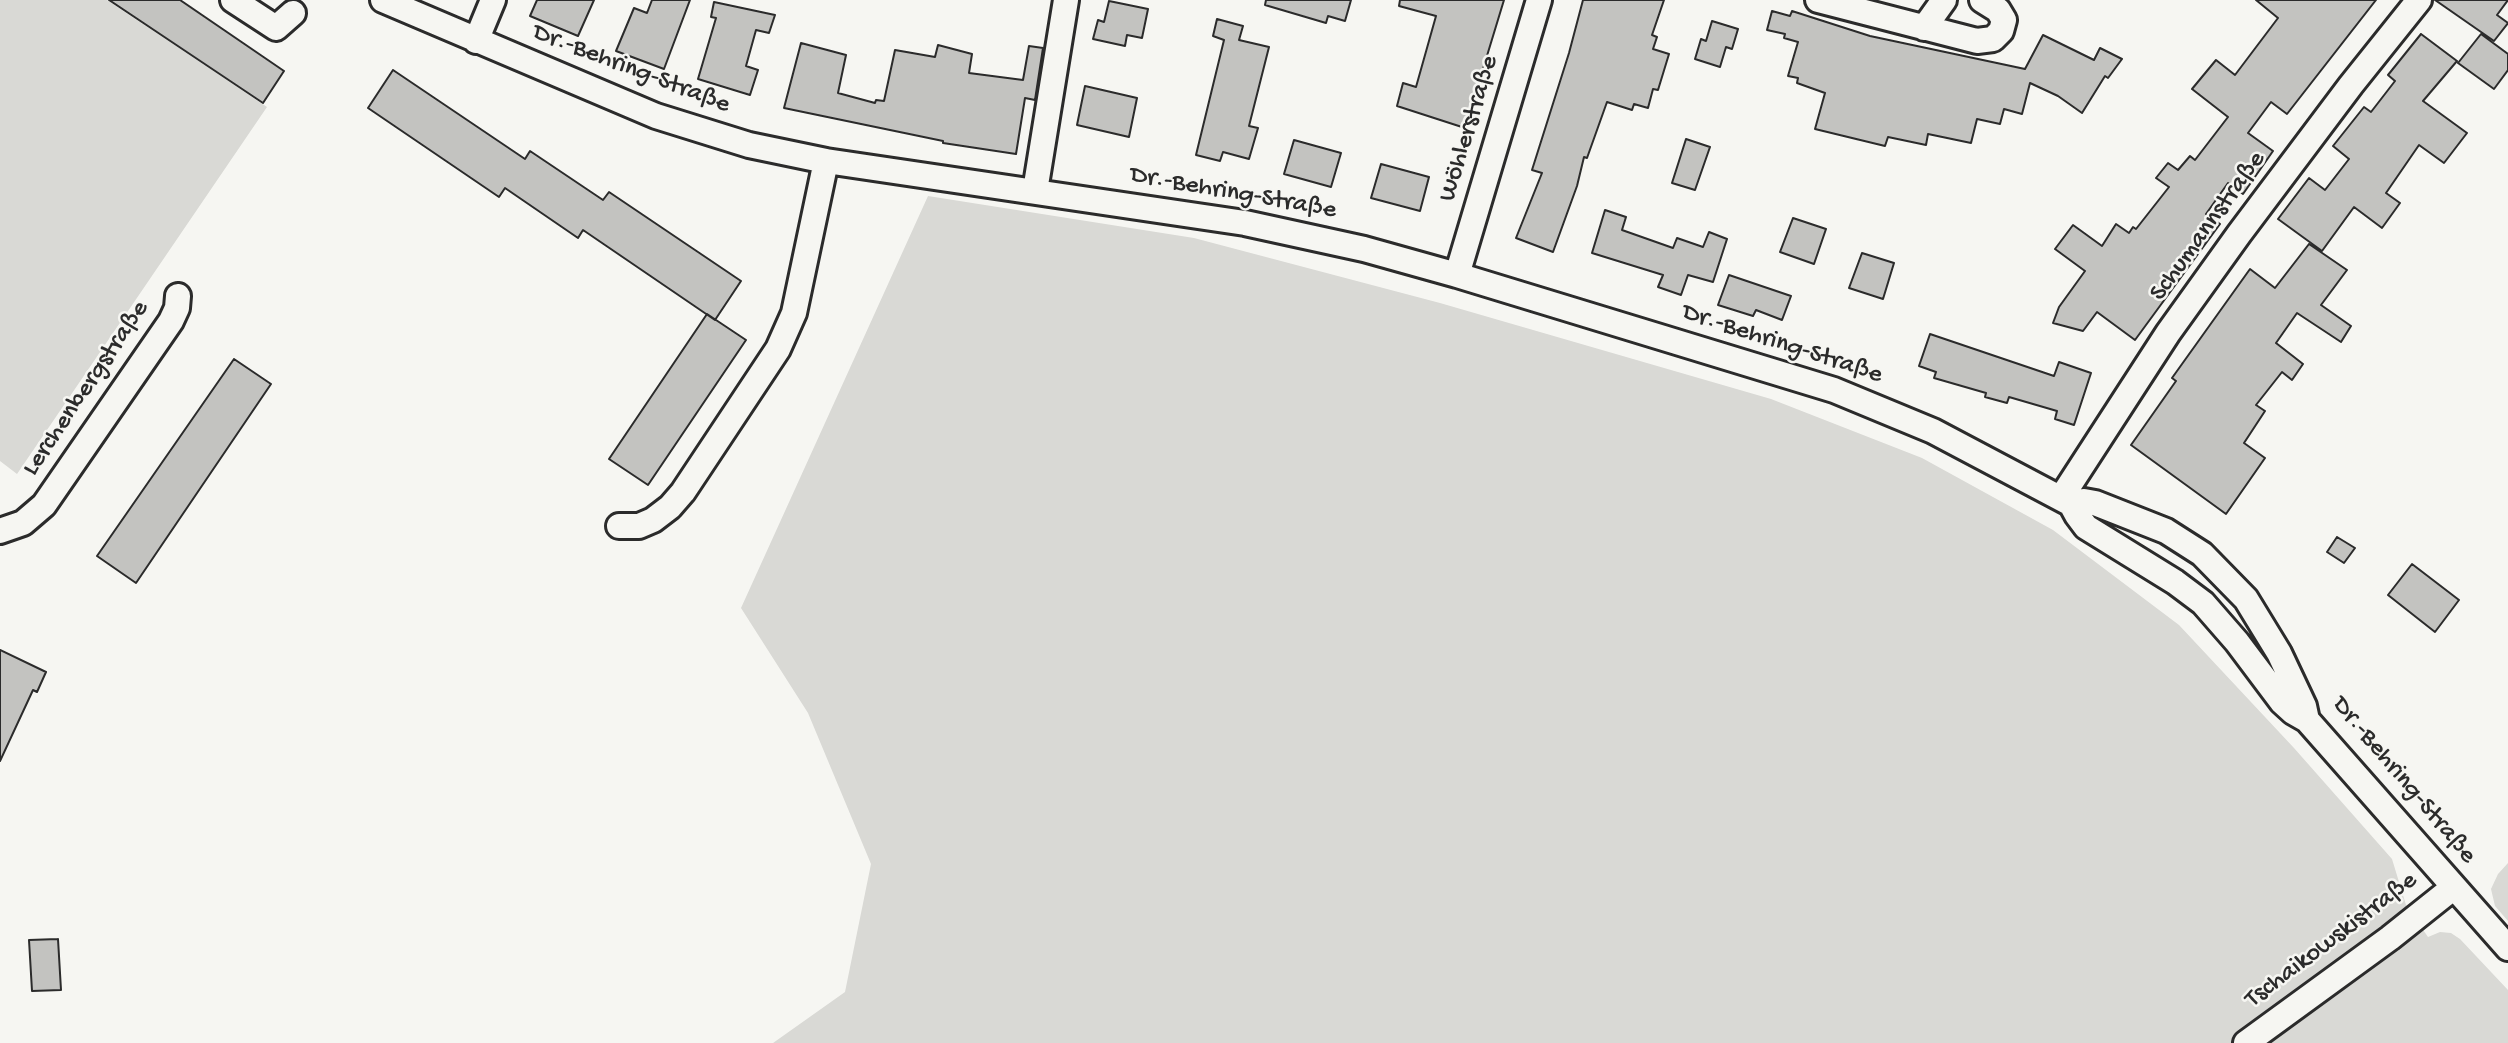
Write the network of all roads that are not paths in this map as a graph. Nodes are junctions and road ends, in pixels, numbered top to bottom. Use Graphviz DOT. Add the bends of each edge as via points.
graph roads {
  1 [pos="233,0"];
  2 [pos="383,0"];
  3 [pos="493,0"];
  4 [pos="1066,0"];
  5 [pos="1539,0"];
  6 [pos="1818,0"];
  7 [pos="1944,0"];
  8 [pos="1982,0"];
  9 [pos="2420,0"];
  10 [pos="293,13"];
  11 [pos="1924,28"];
  12 [pos="476,41"];
  13 [pos="826,162"];
  14 [pos="1035,191"];
  15 [pos="1457,275"];
  16 [pos="178,296"];
  17 [pos="2066,501"];
  18 [pos="619,526"];
  19 [pos="0,531"];
  20 [pos="2307,720"];
  21 [pos="2454,887"];
  22 [pos="2508,948"];
  23 [pos="2246,1043"];
  1 -- 10 [label="street" via="276,28"];
  2 -- 12 [label="street, Dr.-Behring-Straße"];
  3 -- 12 [label="street"];
  4 -- 14 [label="street"];
  5 -- 15 [label="street, Wöhlerstraße"];
  6 -- 11 [label="street"];
  7 -- 11 [label="street"];
  8 -- 11 [label="street" via="2004,20 1993,39 1977,41"];
  9 -- 17 [label="street, Schumannstraße" via="2351,85 2168,333"];
  12 -- 13 [label="street, Dr.-Behring-Straße" via="698,131"];
  13 -- 14 [label="street, Dr.-Behring-Straße"];
  13 -- 18 [label="street" via="794,313 778,349 670,508 639,526"];
  14 -- 15 [label="street, Dr.-Behring-Straße" via="1245,223"];
  15 -- 17 [label="street, Dr.-Behring-Straße" via="1834,390 1933,431"];
  16 -- 19 [label="street, Lerchenbergstraße" via="171,321 44,505 23,523"];
  17 -- 20 [label="street" via="2086,527 2203,603 2282,702"];
  17 -- 20 [label="street, Dr.-Behring-Straße" via="2095,503 2166,531 2218,568 2270,634"];
  20 -- 21 [label="street, Dr.-Behring-Straße"];
  21 -- 22 [label="street, Dr.-Behring-Straße"];
  21 -- 23 [label="street, Tschaikowskistraße"];
}
